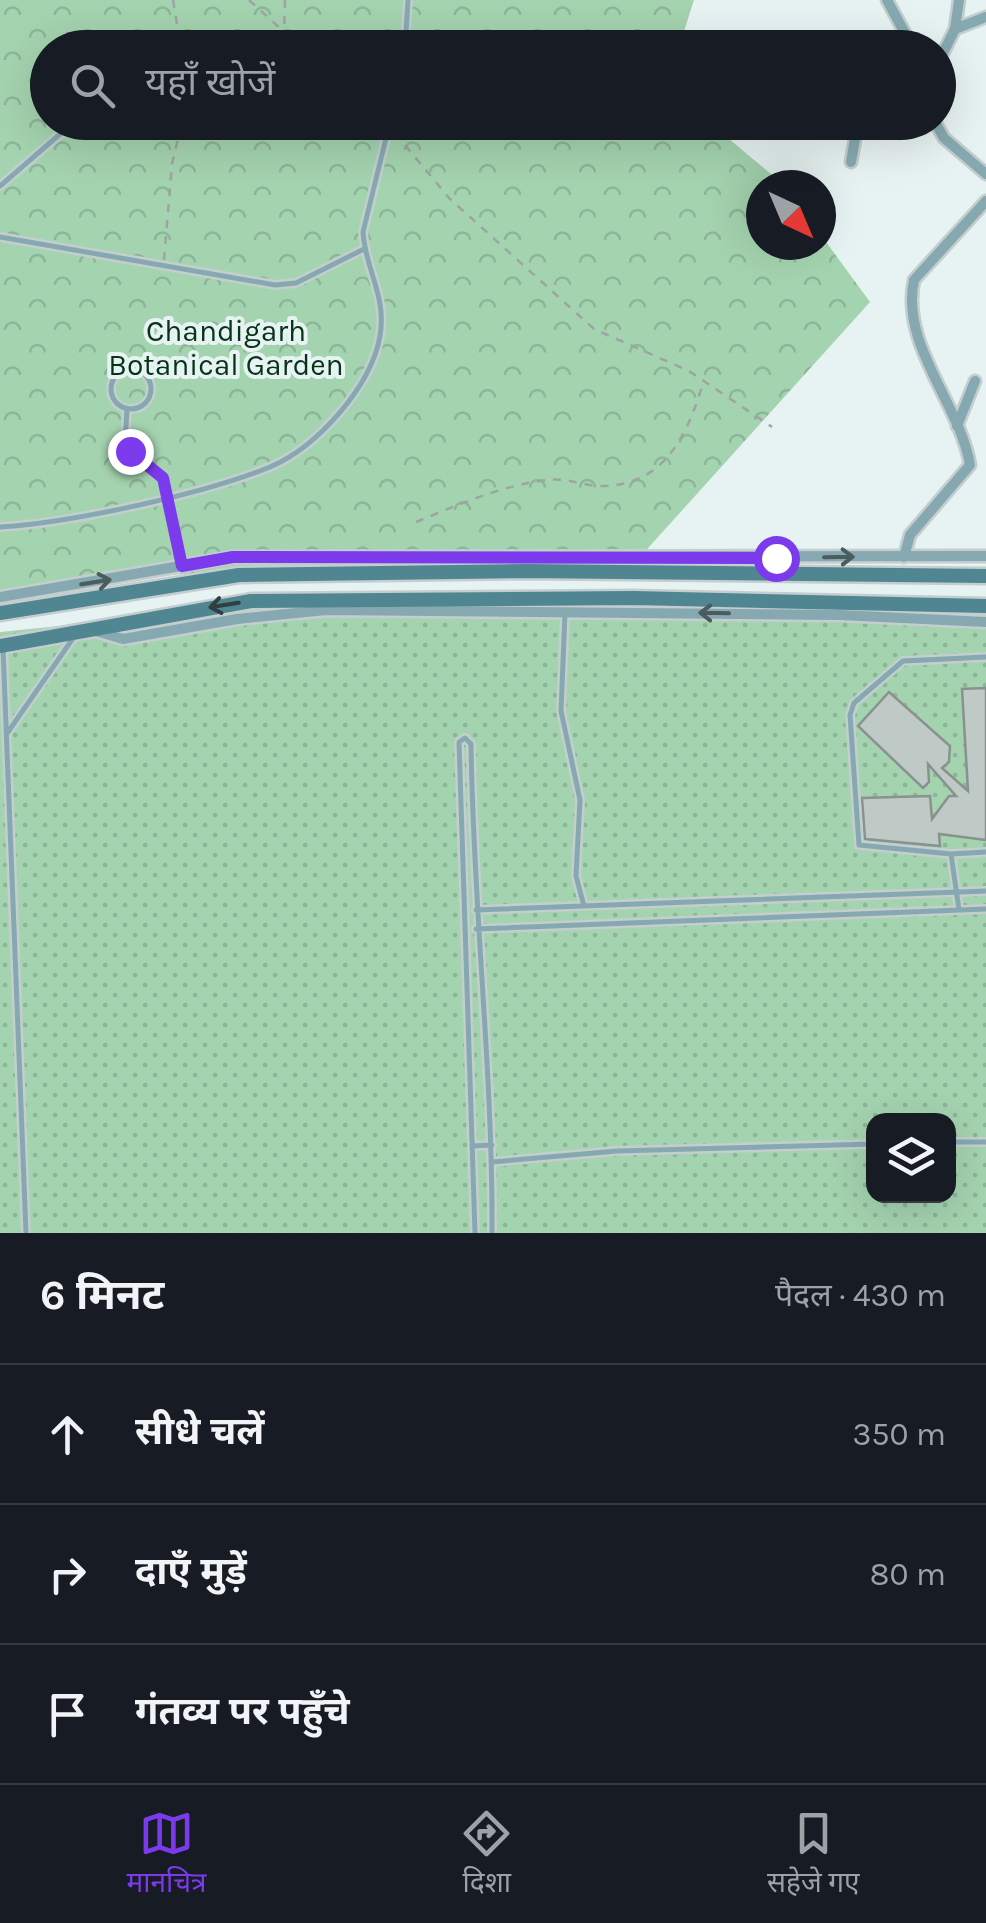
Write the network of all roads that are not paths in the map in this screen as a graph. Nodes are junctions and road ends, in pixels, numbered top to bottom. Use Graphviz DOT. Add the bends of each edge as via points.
graph roads {
  1 [pos="408,0"];
  2 [pos="888,0"];
  3 [pos="959,0"];
  4 [pos="986,17"];
  5 [pos="406,30"];
  6 [pos="904,30"];
  7 [pos="955,30"];
  8 [pos="53,140"];
  9 [pos="386,140"];
  10 [pos="855,140"];
  11 [pos="946,140"];
  12 [pos="851,162"];
  13 [pos="986,174"];
  14 [pos="0,186"];
  15 [pos="986,201"];
  16 [pos="0,237"];
  17 [pos="364,249"];
  18 [pos="975,381"];
  19 [pos="127,409"];
  20 [pos="957,426"];
  21 [pos="169,496"];
  22 [pos="0,527"];
  23 [pos="986,556"];
  24 [pos="904,557"];
  25 [pos="182,566"];
  26 [pos="986,576"];
  27 [pos="0,598"];
  28 [pos="565,605"];
  29 [pos="986,606"];
  30 [pos="0,613"];
  31 [pos="986,622"];
  32 [pos="85,631"];
  33 [pos="1,646"];
  34 [pos="986,657"];
  35 [pos="8,732"];
  36 [pos="986,852"];
  37 [pos="950,854"];
  38 [pos="986,890"];
  39 [pos="957,892"];
  40 [pos="584,906"];
  41 [pos="986,909"];
  42 [pos="476,910"];
  43 [pos="959,910"];
  44 [pos="476,929"];
  45 [pos="956,1142"];
  46 [pos="986,1142"];
  47 [pos="866,1144"];
  48 [pos="492,1145"];
  49 [pos="472,1146"];
  50 [pos="492,1162"];
  51 [pos="26,1233"];
  52 [pos="475,1233"];
  53 [pos="492,1233"];
  1 -- 5 [label="lane"];
  2 -- 6 [label="street"];
  3 -- 7 [label="street"];
  4 -- 7 [label="street"];
  8 -- 14 [label="lane"];
  9 -- 17 [label="lane"];
  10 -- 12 [label="street"];
  11 -- 13 [label="street"];
  15 -- 20 [label="street" via="923,267 911,293 927,358"];
  16 -- 17 [label="lane" via="275,285 313,276"];
  17 -- 21 [label="lane" via="382,310 374,356 360,384 312,440 272,466"];
  18 -- 20 [label="street"];
  19 -- 19 [label="lane" via="115,401 113,382 122,371 136,370 147,376 151,394 139,408"];
  19 -- 21 [label="lane" via="125,443 158,470"];
  20 -- 24 [label="street" via="970,464 910,535"];
  21 -- 22 [label="lane"];
  21 -- 25 [label="lane"];
  23 -- 24 [label="street"];
  25 -- 24 [label="street, one-way" via="233,557"];
  27 -- 25 [label="street, one-way"];
  26 -- 30 [label="main road" via="238,575"];
  28 -- 29 [label="main road"];
  31 -- 28 [label="street, one-way"];
  28 -- 32 [label="main road, one-way" via="251,601"];
  28 -- 40 [label="lane" via="561,710 580,800 576,876"];
  32 -- 33 [label="main road"];
  32 -- 35 [label="lane"];
  33 -- 35 [label="lane"];
  34 -- 37 [label="lane" via="903,661 862,692 850,715 856,842 866,850"];
  35 -- 51 [label="lane"];
  36 -- 37 [label="lane"];
  37 -- 39 [label="lane"];
  38 -- 39 [label="lane"];
  39 -- 40 [label="lane"];
  39 -- 43 [label="lane"];
  40 -- 42 [label="lane"];
  41 -- 43 [label="lane"];
  42 -- 44 [label="lane"];
  42 -- 49 [label="lane" via="471,744 464,738 460,826"];
  43 -- 44 [label="lane"];
  44 -- 48 [label="lane"];
  45 -- 46 [label="lane"];
  47 -- 50 [label="lane" via="616,1151"];
  48 -- 49 [label="lane"];
  48 -- 50 [label="lane"];
  49 -- 52 [label="lane"];
  50 -- 53 [label="lane"];
}
